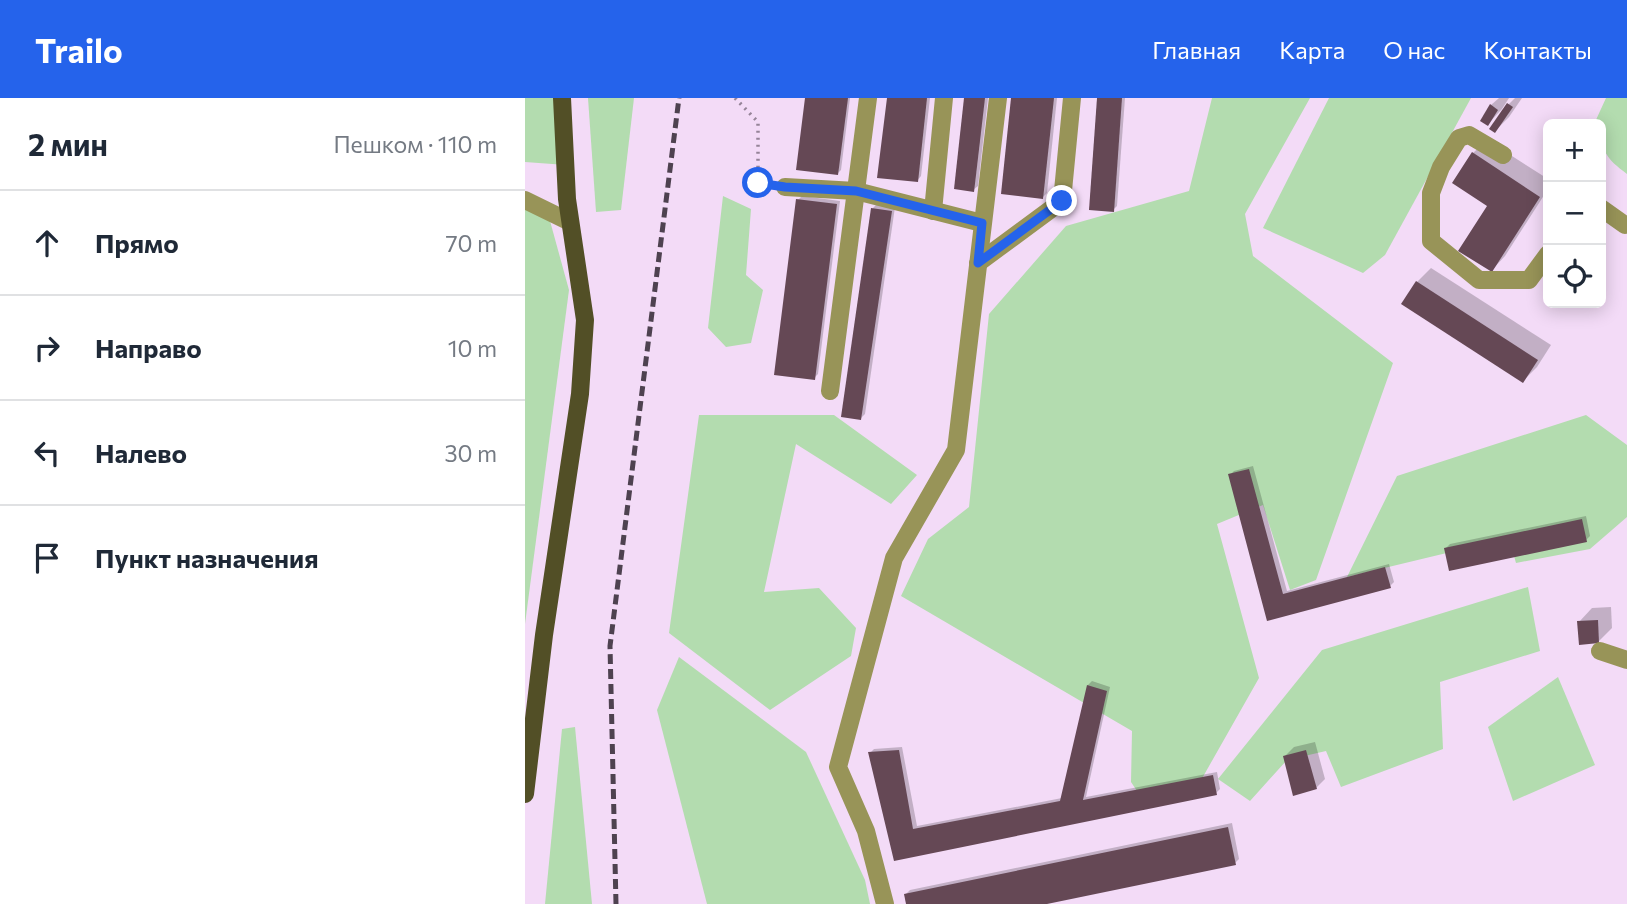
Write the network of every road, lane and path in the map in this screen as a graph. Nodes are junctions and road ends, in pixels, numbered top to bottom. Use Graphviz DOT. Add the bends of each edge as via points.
graph roads {
  1 [pos="562,98"];
  2 [pos="735,98"];
  3 [pos="868,98"];
  4 [pos="944,98"];
  5 [pos="997,98"];
  6 [pos="1072,98"];
  7 [pos="1503,155"];
  8 [pos="785,187"];
  9 [pos="856,191"];
  10 [pos="525,200"];
  11 [pos="933,211"];
  12 [pos="1606,211"];
  13 [pos="570,222"];
  14 [pos="982,223"];
  15 [pos="1606,225"];
  16 [pos="1626,225"];
  17 [pos="1543,261"];
  18 [pos="978,263"];
  19 [pos="830,391"];
  20 [pos="1600,651"];
  21 [pos="1627,660"];
  22 [pos="525,794"];
  23 [pos="885,904"];
  1 -- 13 [label="main road"];
  2 -- 8 [label="path" via="758,122 758,183"];
  3 -- 9 [label="street"];
  4 -- 11 [label="street"];
  5 -- 14 [label="street"];
  6 -- 18 [label="street" via="1062,201"];
  7 -- 17 [label="street" via="1469,135 1459,138 1431,193 1431,241 1479,280 1529,280"];
  8 -- 9 [label="street"];
  9 -- 11 [label="street"];
  9 -- 19 [label="street"];
  10 -- 13 [label="street"];
  11 -- 14 [label="street"];
  12 -- 16 [label="street"];
  13 -- 22 [label="main road" via="585,320 580,394"];
  14 -- 18 [label="street"];
  15 -- 16 [label="street"];
  18 -- 23 [label="street" via="956,450 894,558 838,767 866,831"];
  20 -- 21 [label="street"];
}
